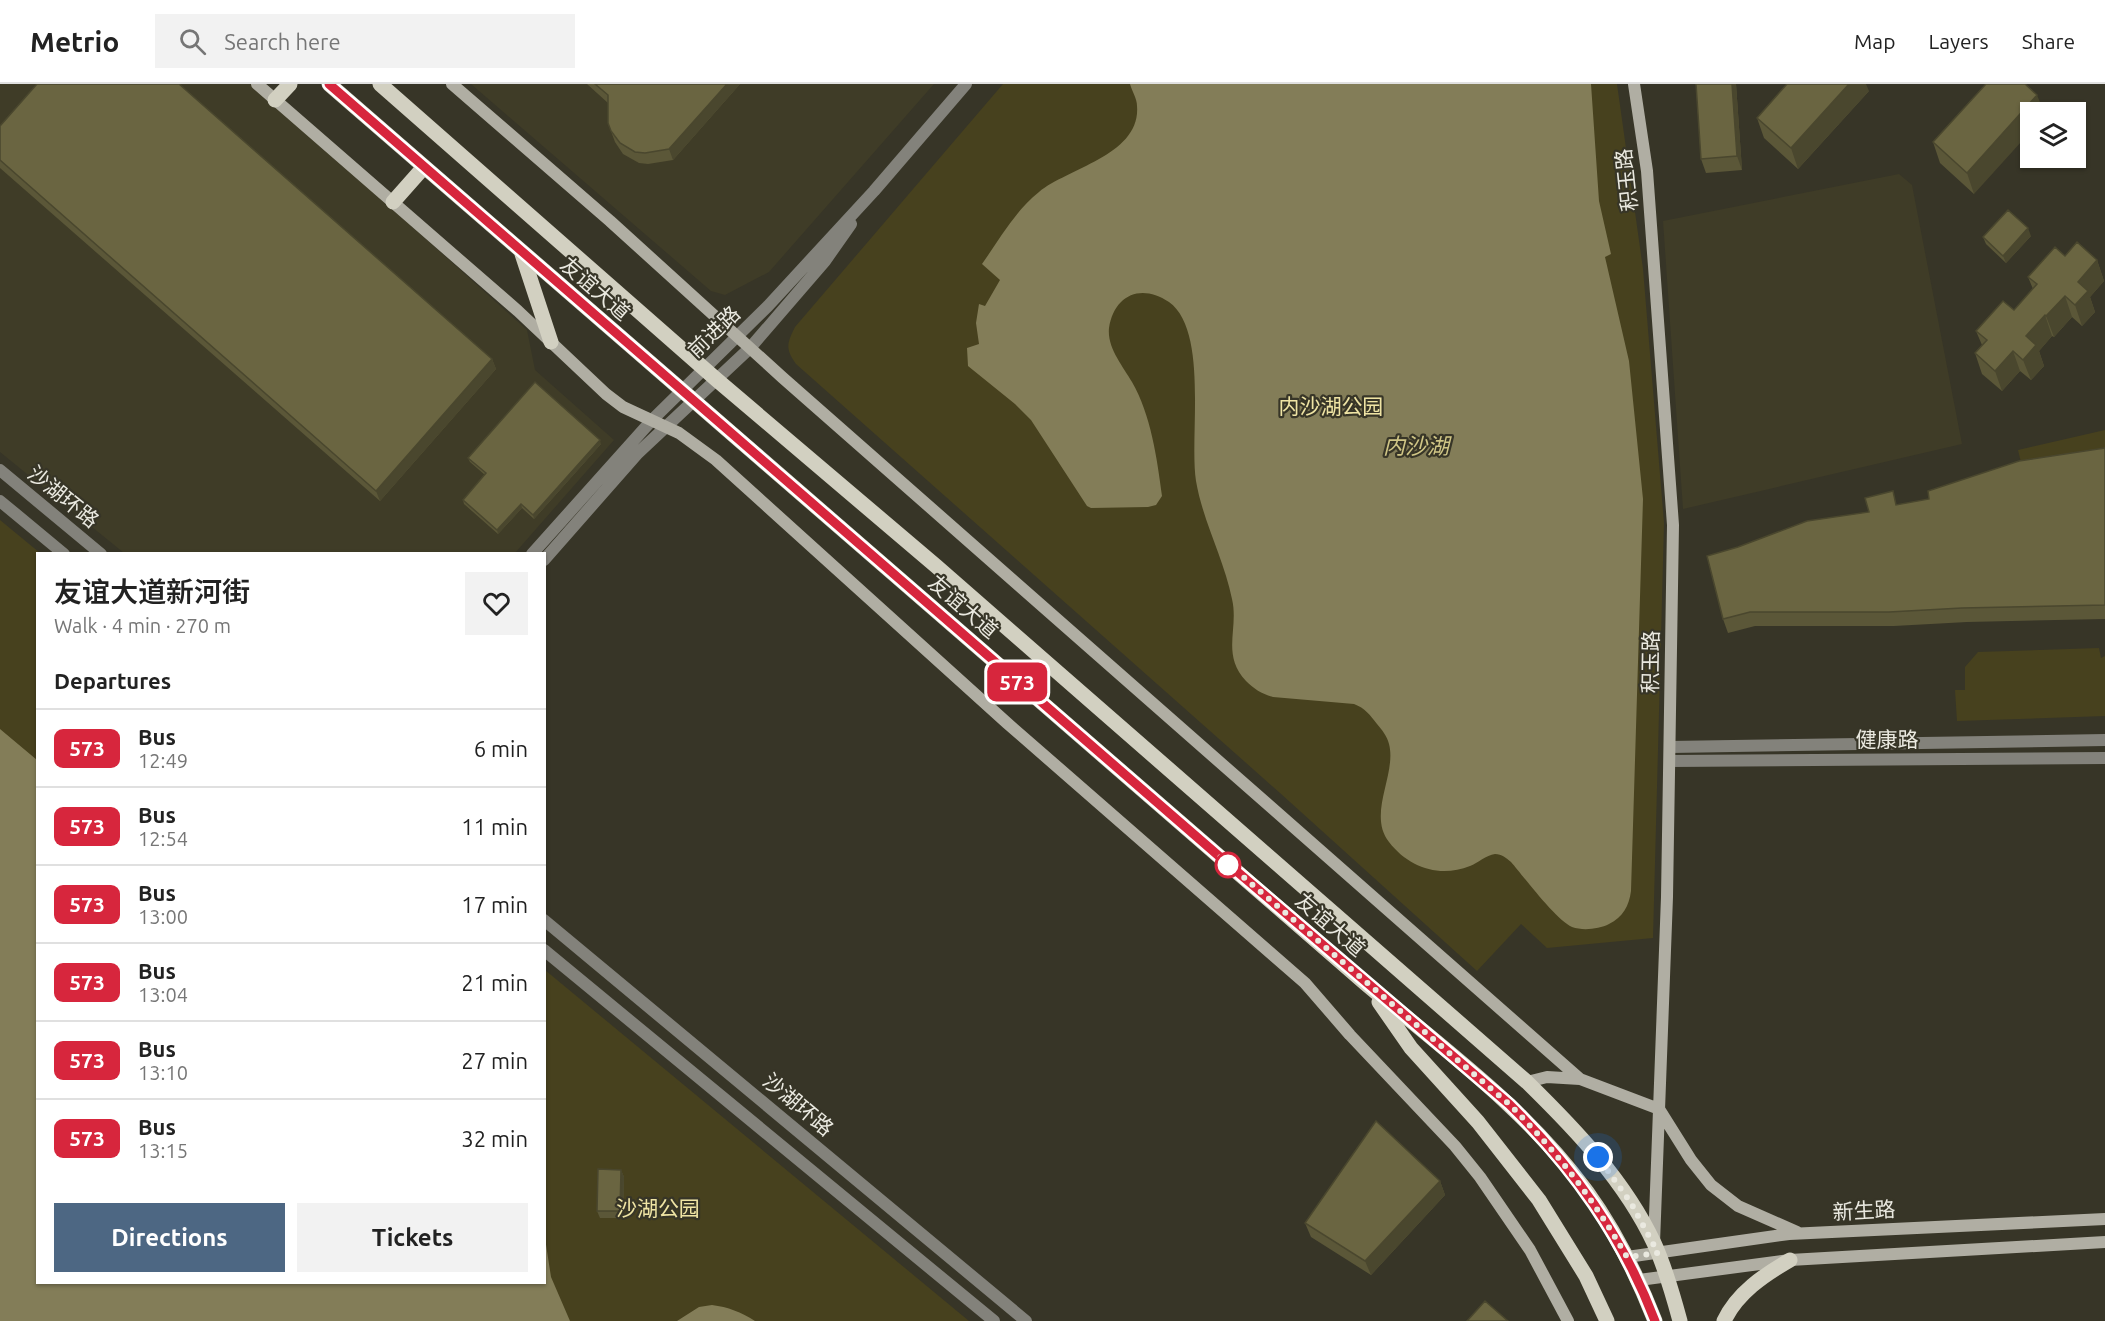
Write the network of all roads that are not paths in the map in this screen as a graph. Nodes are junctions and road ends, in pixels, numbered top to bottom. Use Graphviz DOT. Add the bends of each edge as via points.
graph roads {
  1 [pos="257,84"];
  2 [pos="290,84"];
  3 [pos="329,84"];
  4 [pos="380,84"];
  5 [pos="452,84"];
  6 [pos="966,84"];
  7 [pos="1634,84"];
  8 [pos="276,100"];
  9 [pos="424,167"];
  10 [pos="874,191"];
  11 [pos="393,202"];
  12 [pos="522,254"];
  13 [pos="738,336"];
  14 [pos="551,342"];
  15 [pos="750,348"];
  16 [pos="705,369"];
  17 [pos="717,380"];
  18 [pos="681,391"];
  19 [pos="693,402"];
  20 [pos="652,420"];
  21 [pos="664,427"];
  22 [pos="0,470"];
  23 [pos="0,501"];
  24 [pos="62,552"];
  25 [pos="99,552"];
  26 [pos="534,552"];
  27 [pos="546,558"];
  28 [pos="2105,740"];
  29 [pos="1670,747"];
  30 [pos="2105,758"];
  31 [pos="1670,761"];
  32 [pos="546,922"];
  33 [pos="546,952"];
  34 [pos="1365,983"];
  35 [pos="1580,1079"];
  36 [pos="1527,1082"];
  37 [pos="1659,1109"];
  38 [pos="2105,1219"];
  39 [pos="1801,1234"];
  40 [pos="2105,1242"];
  41 [pos="1656,1248"];
  42 [pos="1627,1257"];
  43 [pos="1790,1260"];
  44 [pos="1666,1276"];
  45 [pos="1639,1280"];
  46 [pos="994,1321"];
  47 [pos="1026,1321"];
  48 [pos="1568,1321"];
  49 [pos="1607,1321"];
  50 [pos="1655,1321"];
  51 [pos="1680,1321"];
  52 [pos="1724,1321"];
  1 -- 8 [label="main road"];
  2 -- 8 [label="main road"];
  3 -- 9 [label="main road, 友谊大道"];
  4 -- 16 [label="main road, 友谊大道"];
  5 -- 13 [label="main road"];
  6 -- 10 [label="street, 前进路"];
  7 -- 29 [label="main road, 积玉路" via="1647,171 1672,495"];
  8 -- 11 [label="main road"];
  9 -- 11 [label="main road"];
  9 -- 12 [label="main road, 友谊大道"];
  10 -- 13 [label="street, 前进路"];
  10 -- 15 [label="street, 前进路" via="825,261"];
  11 -- 14 [label="main road"];
  12 -- 14 [label="main road"];
  12 -- 18 [label="main road, 友谊大道"];
  13 -- 15 [label="main road"];
  13 -- 16 [label="street, 前进路"];
  14 -- 20 [label="main road" via="606,394"];
  15 -- 17 [label="street, 前进路"];
  15 -- 35 [label="main road"];
  16 -- 17 [label="main road, 友谊大道"];
  16 -- 18 [label="street, 前进路"];
  17 -- 19 [label="street, 前进路"];
  17 -- 36 [label="main road, 友谊大道" via="954,581"];
  18 -- 19 [label="main road, 友谊大道"];
  18 -- 20 [label="street, 前进路"];
  19 -- 21 [label="street, 前进路"];
  19 -- 34 [label="main road, 友谊大道"];
  20 -- 21 [label="main road"];
  20 -- 26 [label="street, 前进路"];
  21 -- 27 [label="street, 前进路"];
  21 -- 48 [label="main road" via="694,442 717,460 1008,723 1305,983 1474,1169 1530,1250"];
  22 -- 25 [label="street, 沙湖环路"];
  23 -- 24 [label="street, 沙湖环路"];
  28 -- 29 [label="street, 健康路"];
  29 -- 31 [label="main road, 积玉路"];
  30 -- 31 [label="street, 健康路"];
  31 -- 37 [label="main road, 积玉路"];
  32 -- 47 [label="street, 沙湖环路"];
  33 -- 46 [label="street, 沙湖环路"];
  34 -- 42 [label="main road, 友谊大道" via="1530,1125 1586,1191"];
  34 -- 49 [label="main road" via="1411,1048 1478,1122 1539,1200 1586,1276"];
  35 -- 36 [label="main road" via="1547,1077"];
  35 -- 37 [label="main road"];
  36 -- 41 [label="main road, 友谊大道" via="1598,1157 1631,1203"];
  37 -- 39 [label="main road" via="1701,1173 1718,1191 1738,1206"];
  37 -- 41 [label="main road, 积玉路"];
  38 -- 39 [label="main road, 新生路"];
  39 -- 41 [label="main road, 新生路"];
  40 -- 43 [label="main road"];
  41 -- 42 [label="main road, 新生路"];
  41 -- 44 [label="main road, 友谊大道"];
  42 -- 45 [label="main road, 友谊大道"];
  43 -- 44 [label="main road"];
  43 -- 52 [label="main road" via="1751,1287"];
  44 -- 45 [label="main road"];
  44 -- 51 [label="main road, 友谊大道"];
  45 -- 50 [label="main road, 友谊大道"];
}
